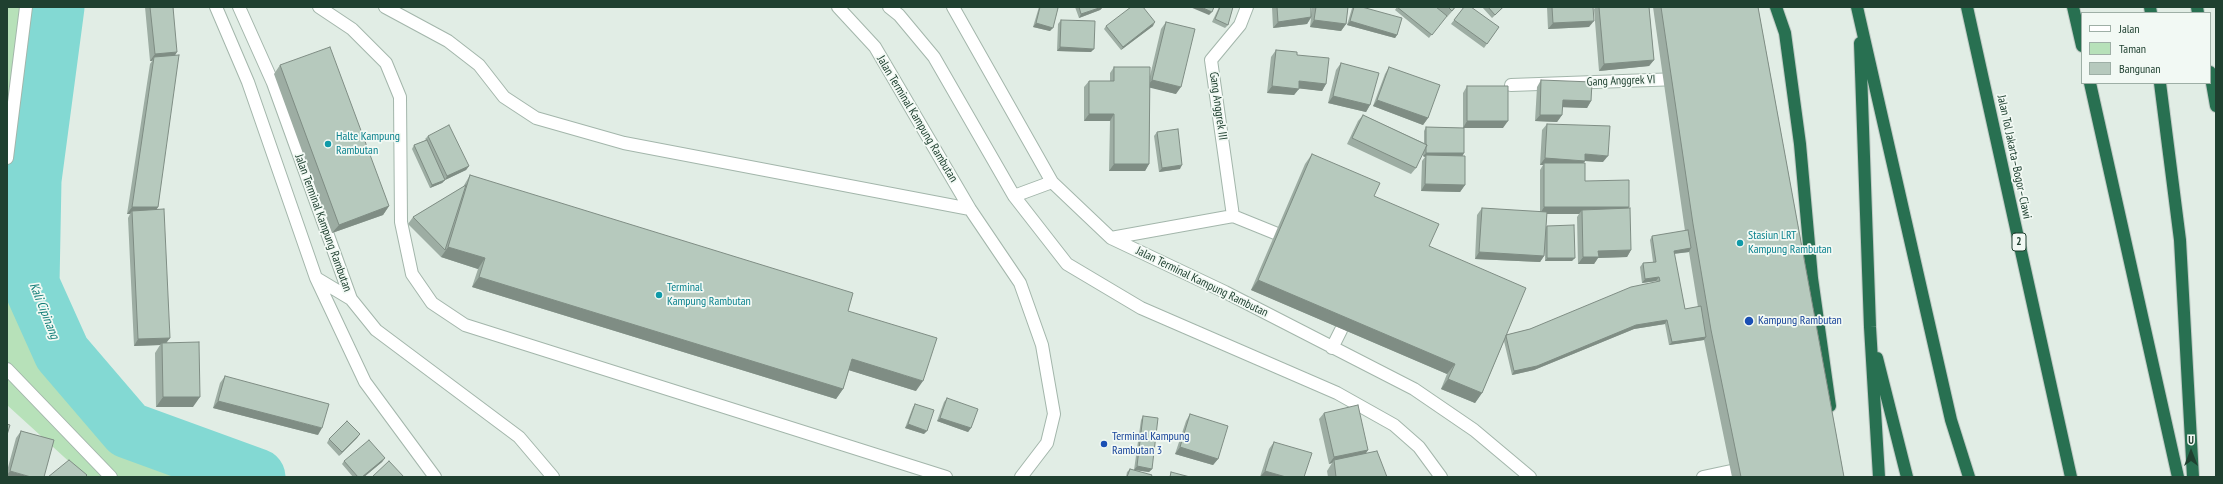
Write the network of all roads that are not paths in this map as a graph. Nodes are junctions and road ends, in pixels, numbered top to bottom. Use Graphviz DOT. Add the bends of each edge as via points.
graph roads {
  1 [pos="26,7"];
  2 [pos="216,7"];
  3 [pos="239,7"];
  4 [pos="319,7"];
  5 [pos="385,7"];
  6 [pos="838,7"];
  7 [pos="889,7"];
  8 [pos="953,7"];
  9 [pos="1247,7"];
  10 [pos="1776,7"];
  11 [pos="1967,7"];
  12 [pos="2073,7"];
  13 [pos="1858,10"];
  14 [pos="2081,42"];
  15 [pos="1680,64"];
  16 [pos="1683,78"];
  17 [pos="2211,78"];
  18 [pos="2090,84"];
  19 [pos="2160,84"];
  20 [pos="1511,85"];
  21 [pos="1684,94"];
  22 [pos="2216,106"];
  23 [pos="7,158"];
  24 [pos="1052,182"];
  25 [pos="1014,196"];
  26 [pos="970,209"];
  27 [pos="1233,216"];
  28 [pos="1275,233"];
  29 [pos="1111,238"];
  30 [pos="316,278"];
  31 [pos="351,299"];
  32 [pos="1870,327"];
  33 [pos="1341,330"];
  34 [pos="1332,348"];
  35 [pos="7,369"];
  36 [pos="1832,417"];
  37 [pos="1747,468"];
  38 [pos="110,477"];
  39 [pos="434,477"];
  40 [pos="553,477"];
  41 [pos="946,477"];
  42 [pos="1022,477"];
  43 [pos="1441,477"];
  44 [pos="1530,477"];
  45 [pos="1703,477"];
  46 [pos="1879,477"];
  47 [pos="1907,477"];
  48 [pos="1970,477"];
  49 [pos="2071,477"];
  50 [pos="2178,477"];
  51 [pos="2193,477"];
  1 -- 23 [label="street"];
  2 -- 30 [label="street, Jalan Terminal Kampung Rambutan" via="248,82"];
  3 -- 31 [label="street, Jalan Terminal Kampung Rambutan" via="273,83"];
  4 -- 41 [label="street" via="352,29 386,63 400,97 402,222 412,274 432,302 465,324"];
  5 -- 26 [label="street" via="448,41 479,65 504,97 536,118 624,143"];
  6 -- 26 [label="street, Jalan Terminal Kampung Rambutan" via="875,47"];
  7 -- 25 [label="street" via="934,57"];
  8 -- 24 [label="street, Jalan Terminal Kampung Rambutan"];
  9 -- 27 [label="street, Gang Anggrek III" via="1240,25 1211,60"];
  10 -- 36 [label="highway" via="1785,33 1800,144 1812,278"];
  11 -- 49 [label="highway, Jalan Tol Jakarta–Bogor–Ciawi / 2"];
  12 -- 14 [label="highway"];
  13 -- 32 [label="highway"];
  13 -- 48 [label="highway" via="1951,420"];
  15 -- 16 [label="street"];
  16 -- 20 [label="street, Gang Anggrek VI"];
  16 -- 21 [label="street"];
  17 -- 22 [label="highway"];
  18 -- 50 [label="highway"];
  19 -- 51 [label="highway" via="2180,240"];
  24 -- 25 [label="street"];
  24 -- 29 [label="street, Jalan Terminal Kampung Rambutan"];
  25 -- 43 [label="street" via="1067,264 1141,308 1337,393 1394,424 1419,446"];
  26 -- 42 [label="street, Jalan Terminal Kampung Rambutan" via="1020,283 1042,346 1054,414 1047,443"];
  27 -- 28 [label="street"];
  27 -- 29 [label="street"];
  29 -- 34 [label="street, Jalan Terminal Kampung Rambutan" via="1225,292"];
  30 -- 31 [label="street"];
  30 -- 39 [label="street, Jalan Terminal Kampung Rambutan" via="365,382"];
  31 -- 40 [label="street, Jalan Terminal Kampung Rambutan" via="376,330 519,437"];
  32 -- 46 [label="highway"];
  32 -- 47 [label="highway"];
  33 -- 34 [label="street"];
  34 -- 44 [label="street, Jalan Terminal Kampung Rambutan" via="1414,389 1474,430"];
  35 -- 38 [label="street"];
  37 -- 45 [label="street"];
}
